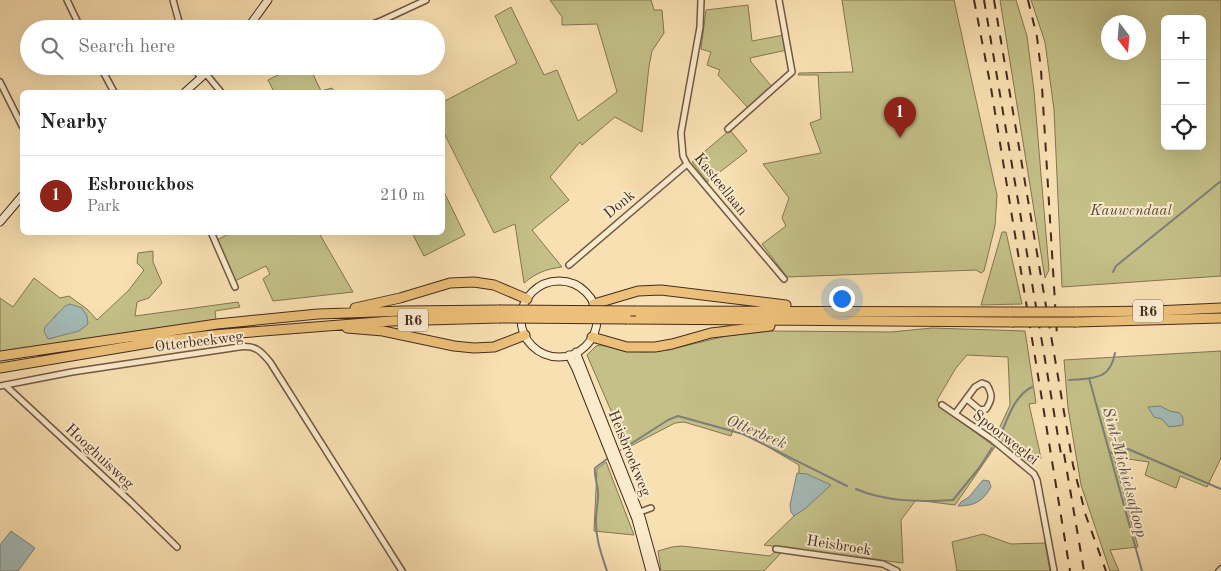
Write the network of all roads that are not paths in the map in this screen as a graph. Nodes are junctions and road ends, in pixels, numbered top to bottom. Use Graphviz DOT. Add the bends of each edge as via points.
graph roads {
  1 [pos="67,0"];
  2 [pos="174,0"];
  3 [pos="268,0"];
  4 [pos="426,0"];
  5 [pos="701,0"];
  6 [pos="779,0"];
  7 [pos="77,20"];
  8 [pos="179,20"];
  9 [pos="254,20"];
  10 [pos="383,20"];
  11 [pos="105,75"];
  12 [pos="203,76"];
  13 [pos="0,82"];
  14 [pos="113,90"];
  15 [pos="187,90"];
  16 [pos="219,90"];
  17 [pos="20,122"];
  18 [pos="728,129"];
  19 [pos="687,164"];
  20 [pos="20,198"];
  21 [pos="0,222"];
  22 [pos="212,235"];
  23 [pos="568,265"];
  24 [pos="784,279"];
  25 [pos="235,286"];
  26 [pos="527,299"];
  27 [pos="594,304"];
  28 [pos="1221,308"];
  29 [pos="800,311"];
  30 [pos="336,313"];
  31 [pos="499,314"];
  32 [pos="1221,318"];
  33 [pos="790,321"];
  34 [pos="327,325"];
  35 [pos="525,336"];
  36 [pos="592,337"];
  37 [pos="73,346"];
  38 [pos="573,354"];
  39 [pos="0,356"];
  40 [pos="50,360"];
  41 [pos="0,364"];
  42 [pos="0,368"];
  43 [pos="0,375"];
  44 [pos="2,386"];
  45 [pos="967,400"];
  46 [pos="942,405"];
  47 [pos="956,414"];
  48 [pos="651,508"];
  49 [pos="636,513"];
  50 [pos="177,547"];
  51 [pos="776,548"];
  52 [pos="402,571"];
  53 [pos="650,571"];
  54 [pos="656,571"];
  55 [pos="897,571"];
  56 [pos="1054,571"];
  1 -- 7 [label="street"];
  2 -- 8 [label="street"];
  3 -- 9 [label="main road"];
  4 -- 10 [label="street"];
  5 -- 19 [label="street, Kasteellaan" via="700,26 681,133"];
  6 -- 18 [label="street" via="792,72"];
  11 -- 14 [label="street"];
  12 -- 15 [label="main road"];
  12 -- 16 [label="street"];
  13 -- 17 [label="street"];
  19 -- 23 [label="street, Donk"];
  19 -- 24 [label="street, Kasteellaan"];
  20 -- 21 [label="main road"];
  22 -- 25 [label="street"];
  26 -- 27 [label="main road" via="541,286 560,281 585,291"];
  26 -- 30 [label="highway" via="494,284 466,282"];
  26 -- 35 [label="main road" via="521,318"];
  27 -- 29 [label="highway" via="638,292 661,290 788,306"];
  27 -- 36 [label="main road" via="597,318"];
  28 -- 29 [label="highway, R6, bridge" via="1075,312"];
  29 -- 31 [label="highway, R6, bridge"];
  30 -- 31 [label="highway, R6"];
  30 -- 37 [label="highway, R6" via="217,324"];
  31 -- 33 [label="highway, R6, bridge"];
  31 -- 34 [label="highway, R6"];
  32 -- 33 [label="highway, R6, bridge" via="1076,322"];
  33 -- 36 [label="highway" via="711,333 655,346 627,347"];
  34 -- 35 [label="highway" via="383,331 474,348 494,347"];
  34 -- 40 [label="highway, R6" via="155,342"];
  35 -- 38 [label="main road" via="541,352 555,356"];
  36 -- 38 [label="main road"];
  37 -- 39 [label="highway"];
  37 -- 41 [label="highway, R6"];
  38 -- 49 [label="main road, Heisbroekweg"];
  40 -- 42 [label="highway, R6"];
  40 -- 43 [label="highway"];
  44 -- 50 [label="street, Hooghuisweg"];
  44 -- 52 [label="street, Otterbeekweg" via="156,359 239,347 257,348 270,362"];
  45 -- 45 [label="street, Spoorweglei" via="980,410 986,409 992,399 988,385 982,383 975,387"];
  45 -- 47 [label="street, Spoorweglei"];
  46 -- 47 [label="street, Spoorweglei"];
  47 -- 56 [label="street, Spoorweglei" via="1034,474"];
  48 -- 49 [label="street, Heisbroekweg"];
  49 -- 53 [label="main road, Heisbroekweg"];
  49 -- 54 [label="main road, Heisbroekweg"];
  51 -- 55 [label="street, Heisbroek" via="884,564"];
}
